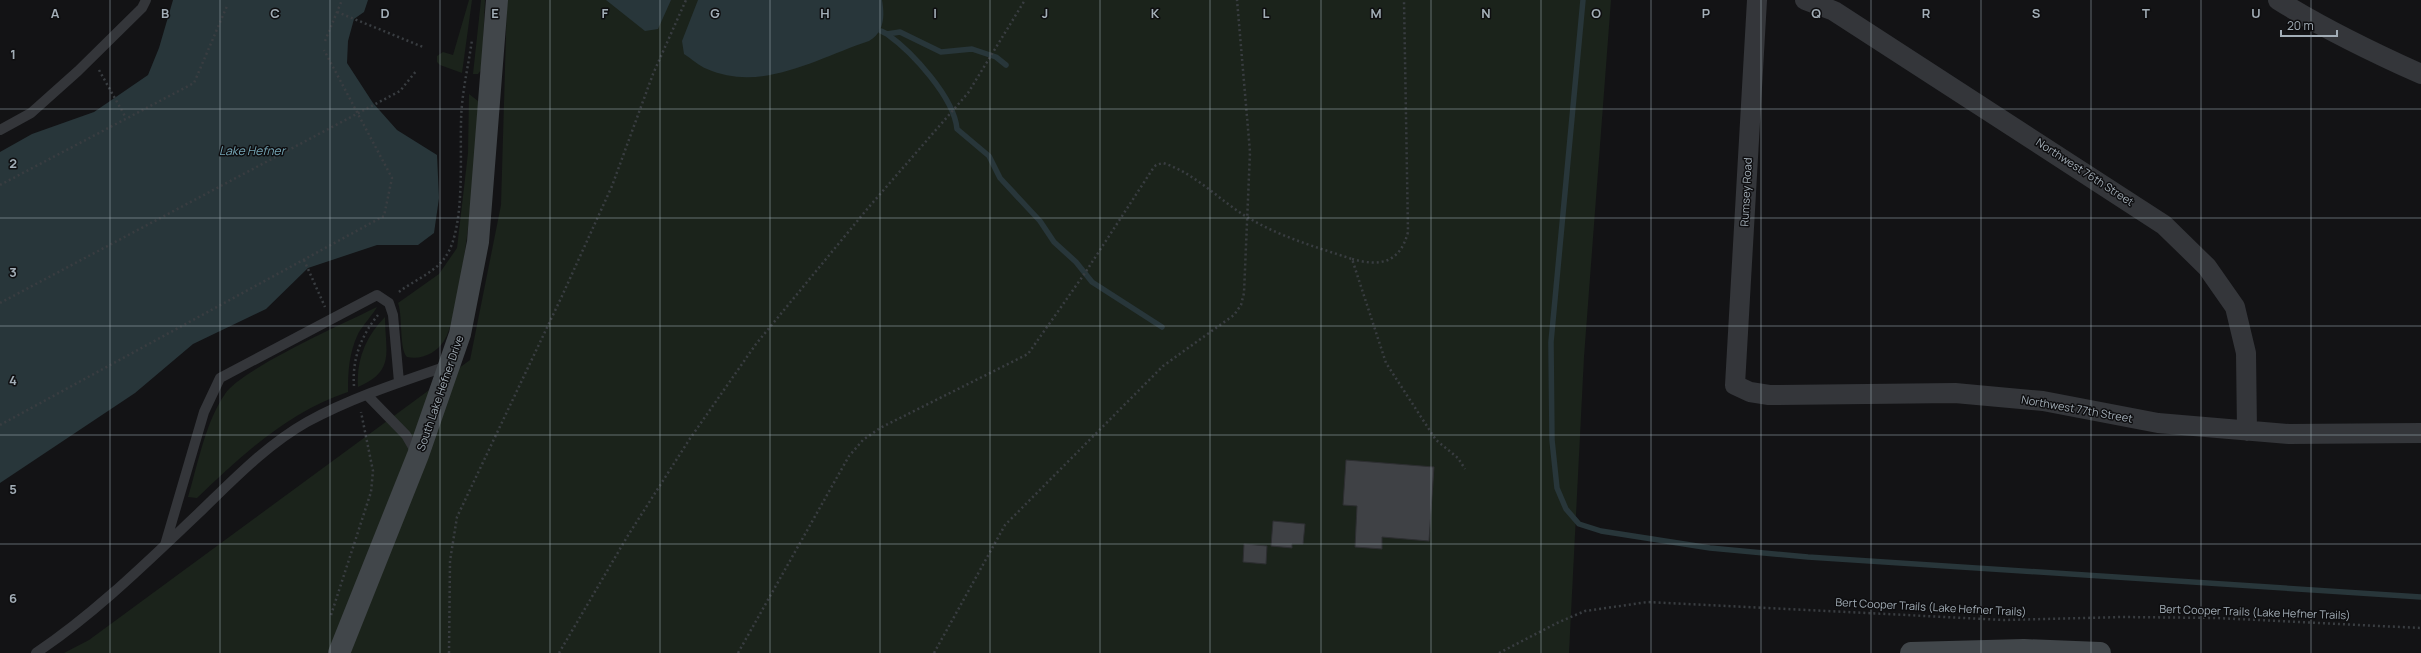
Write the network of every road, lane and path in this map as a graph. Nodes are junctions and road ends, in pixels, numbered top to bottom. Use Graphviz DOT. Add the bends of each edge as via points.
graph roads {
  1 [pos="146,0"];
  2 [pos="342,0"];
  3 [pos="497,0"];
  4 [pos="686,0"];
  5 [pos="1025,0"];
  6 [pos="1236,0"];
  7 [pos="1404,0"];
  8 [pos="1757,0"];
  9 [pos="1805,0"];
  10 [pos="2278,0"];
  11 [pos="227,6"];
  12 [pos="337,12"];
  13 [pos="325,41"];
  14 [pos="423,47"];
  15 [pos="324,50"];
  16 [pos="91,58"];
  17 [pos="417,70"];
  18 [pos="467,74"];
  19 [pos="2421,74"];
  20 [pos="357,112"];
  21 [pos="126,118"];
  22 [pos="0,130"];
  23 [pos="0,185"];
  24 [pos="1246,216"];
  25 [pos="1352,259"];
  26 [pos="304,260"];
  27 [pos="394,296"];
  28 [pos="0,303"];
  29 [pos="381,312"];
  30 [pos="331,320"];
  31 [pos="451,365"];
  32 [pos="399,382"];
  33 [pos="1735,384"];
  34 [pos="354,385"];
  35 [pos="367,395"];
  36 [pos="361,414"];
  37 [pos="0,425"];
  38 [pos="2247,431"];
  39 [pos="2421,433"];
  40 [pos="418,455"];
  41 [pos="1465,469"];
  42 [pos="165,545"];
  43 [pos="329,618"];
  44 [pos="2421,628"];
  45 [pos="36,653"];
  46 [pos="339,653"];
  47 [pos="449,653"];
  48 [pos="559,653"];
  49 [pos="738,653"];
  50 [pos="934,653"];
  51 [pos="1498,653"];
  52 [pos="1911,653"];
  53 [pos="2100,653"];
  1 -- 16 [label="lane" via="142,8"];
  2 -- 12 [label="path"];
  3 -- 31 [label="street, South Lake Hefner Drive" via="478,242 466,308"];
  4 -- 47 [label="path" via="653,74 612,186 457,517 450,561"];
  5 -- 48 [label="path" via="968,92 868,208 752,350 627,537"];
  6 -- 24 [label="path" via="1250,152"];
  7 -- 25 [label="path" via="1408,232 1405,245 1397,255 1379,264"];
  8 -- 33 [label="street, Rumsey Road"];
  9 -- 38 [label="street, Northwest 76th Street" via="1834,11 2164,225 2207,267 2235,307 2244,345"];
  10 -- 19 [label="street" via="2348,40"];
  11 -- 21 [label="path" via="194,83"];
  12 -- 13 [label="path"];
  12 -- 14 [label="path"];
  15 -- 20 [label="path"];
  16 -- 21 [label="path"];
  16 -- 22 [label="lane" via="31,113"];
  17 -- 20 [label="path" via="400,91"];
  18 -- 27 [label="path" via="453,242 446,257 434,269"];
  20 -- 26 [label="path" via="392,178 384,216"];
  20 -- 28 [label="path"];
  21 -- 23 [label="path"];
  24 -- 25 [label="path" via="1277,234"];
  24 -- 49 [label="path" via="1184,172 1163,162 1156,165 1028,354 880,428 863,440 849,456"];
  24 -- 50 [label="path" via="1244,293 1241,305 1234,316 1163,366 1006,525"];
  25 -- 41 [label="path" via="1386,363 1436,440 1458,458"];
  26 -- 30 [label="path"];
  26 -- 37 [label="path"];
  29 -- 34 [label="path" via="362,338 353,370"];
  30 -- 32 [label="lane" via="377,295 389,303 393,315"];
  30 -- 42 [label="lane" via="220,378 204,412"];
  31 -- 32 [label="lane"];
  31 -- 40 [label="street, South Lake Hefner Drive"];
  32 -- 35 [label="lane"];
  33 -- 38 [label="street, Northwest 77th Street" via="1750,392 1769,395 1955,393 2043,401 2158,424"];
  35 -- 40 [label="lane" via="406,435"];
  35 -- 42 [label="lane" via="307,422 288,435 243,471"];
  36 -- 43 [label="path" via="374,471 371,492"];
  38 -- 39 [label="street, Northwest 77th Street" via="2289,434"];
  40 -- 46 [label="street, South Lake Hefner Drive"];
  42 -- 45 [label="lane" via="90,612"];
  44 -- 51 [label="path, Bert Cooper Trails (Lake Hefner Trails)" via="2217,618 2005,620 1648,602 1585,611"];
  52 -- 53 [label="street" via="2024,650"];
}
